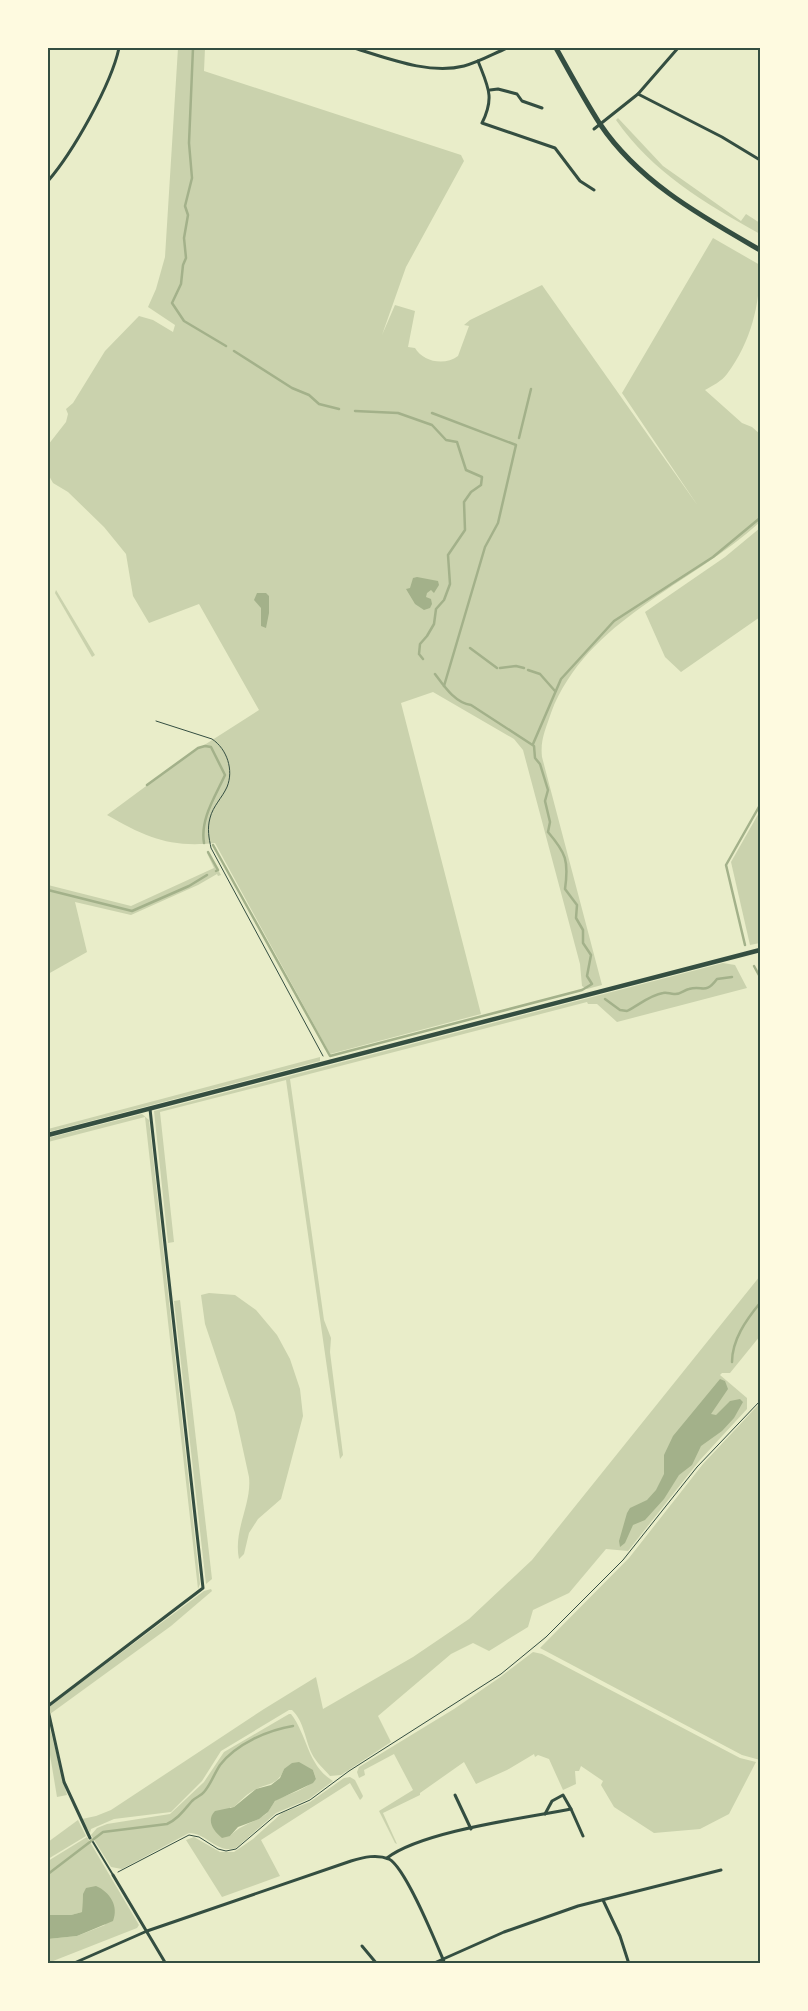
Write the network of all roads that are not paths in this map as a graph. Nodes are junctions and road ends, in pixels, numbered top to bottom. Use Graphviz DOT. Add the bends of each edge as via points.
graph roads {
  1 [pos="119,48"];
  2 [pos="354,48"];
  3 [pos="507,48"];
  4 [pos="556,48"];
  5 [pos="678,48"];
  6 [pos="478,62"];
  7 [pos="490,90"];
  8 [pos="638,94"];
  9 [pos="542,108"];
  10 [pos="600,124"];
  11 [pos="594,129"];
  12 [pos="760,160"];
  13 [pos="48,181"];
  14 [pos="594,190"];
  15 [pos="760,250"];
  16 [pos="760,950"];
  17 [pos="150,1109"];
  18 [pos="48,1136"];
  19 [pos="48,1708"];
  20 [pos="454,1795"];
  21 [pos="571,1810"];
  22 [pos="544,1815"];
  23 [pos="471,1829"];
  24 [pos="583,1836"];
  25 [pos="90,1838"];
  26 [pos="93,1842"];
  27 [pos="387,1858"];
  28 [pos="721,1870"];
  29 [pos="113,1875"];
  30 [pos="604,1900"];
  31 [pos="148,1931"];
  32 [pos="362,1946"];
  33 [pos="443,1958"];
  34 [pos="72,1964"];
  35 [pos="166,1964"];
  36 [pos="377,1964"];
  37 [pos="432,1964"];
  38 [pos="446,1964"];
  39 [pos="629,1964"];
  1 -- 13 [label="street" via="114,69 58,169"];
  2 -- 6 [label="street" via="421,65 462,66"];
  3 -- 6 [label="street"];
  4 -- 10 [label="main road"];
  5 -- 8 [label="street"];
  6 -- 7 [label="street"];
  7 -- 9 [label="street" via="516,94 522,101"];
  7 -- 14 [label="street" via="490,105 482,123 556,148 580,181"];
  8 -- 10 [label="street"];
  8 -- 12 [label="street"];
  10 -- 11 [label="street"];
  10 -- 15 [label="main road" via="627,157 673,198"];
  16 -- 17 [label="street"];
  17 -- 18 [label="street"];
  17 -- 19 [label="street" via="203,1588"];
  19 -- 25 [label="street" via="64,1782"];
  20 -- 23 [label="street"];
  21 -- 22 [label="street"];
  21 -- 22 [label="street" via="563,1795 552,1801"];
  21 -- 24 [label="street"];
  22 -- 23 [label="street"];
  23 -- 27 [label="street" via="403,1848"];
  26 -- 29 [label="lane"];
  27 -- 31 [label="street" via="366,1856"];
  27 -- 33 [label="street" via="401,1870"];
  28 -- 30 [label="street"];
  29 -- 31 [label="street"];
  30 -- 33 [label="street" via="504,1932"];
  30 -- 39 [label="street"];
  31 -- 34 [label="street"];
  31 -- 35 [label="street"];
  32 -- 36 [label="street"];
  33 -- 37 [label="street"];
  33 -- 38 [label="street"];
}
